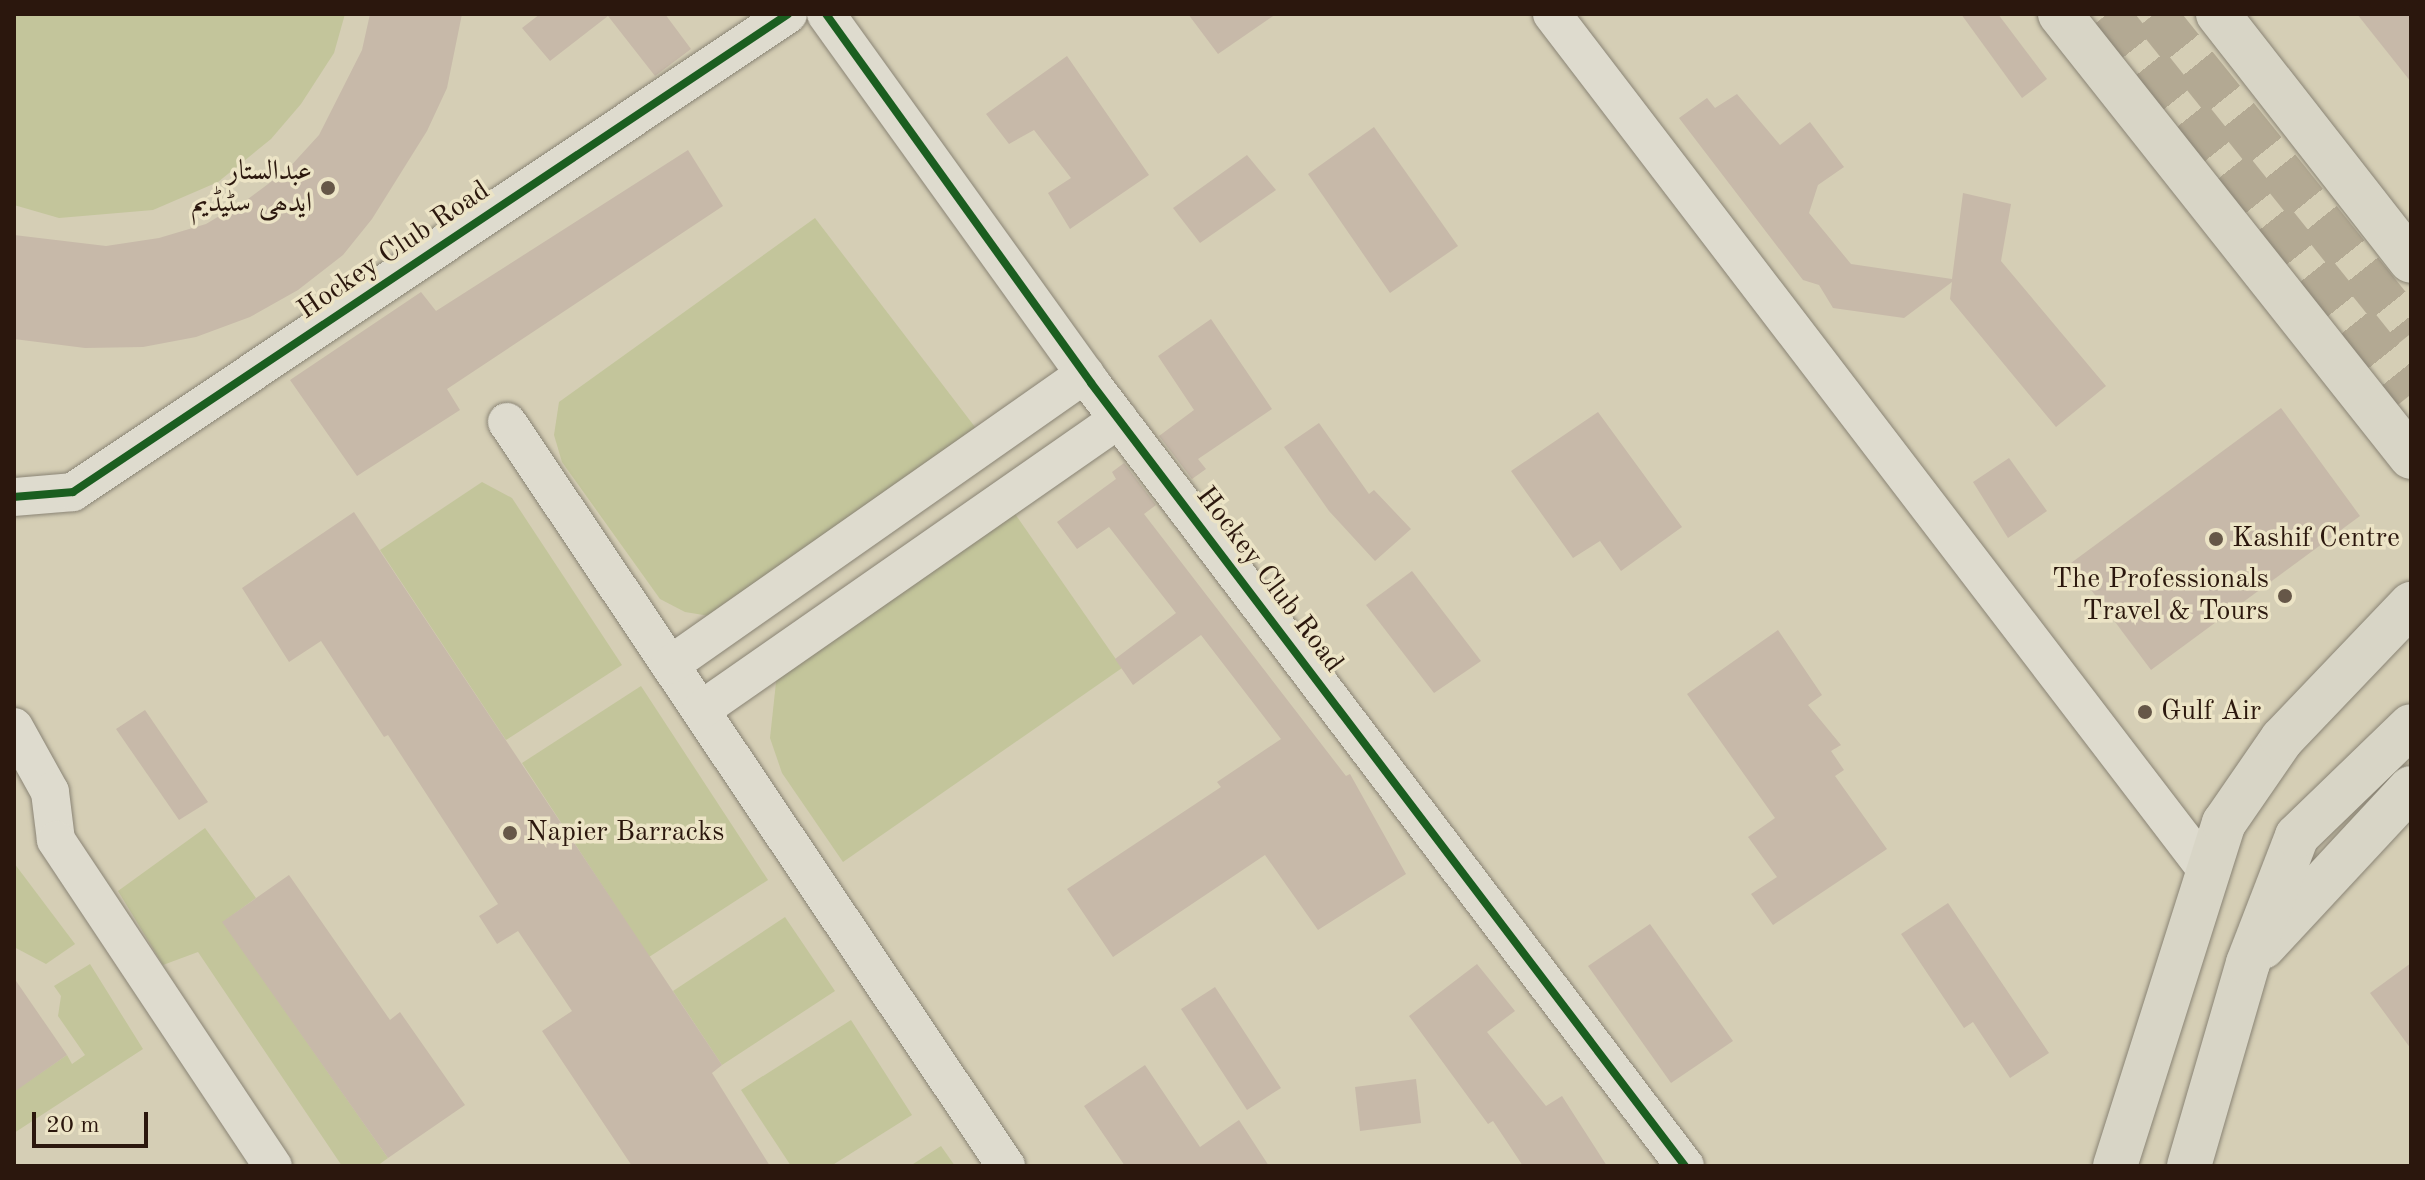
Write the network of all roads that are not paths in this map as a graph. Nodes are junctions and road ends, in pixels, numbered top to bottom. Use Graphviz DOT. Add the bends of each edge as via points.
graph roads {
  1 [pos="788,14"];
  2 [pos="826,14"];
  3 [pos="1552,14"];
  4 [pos="2060,14"];
  5 [pos="2218,14"];
  6 [pos="2411,261"];
  7 [pos="1085,374"];
  8 [pos="1119,419"];
  9 [pos="507,422"];
  10 [pos="2411,457"];
  11 [pos="14,497"];
  12 [pos="2411,604"];
  13 [pos="670,665"];
  14 [pos="701,710"];
  15 [pos="2411,726"];
  16 [pos="14,727"];
  17 [pos="2411,788"];
  18 [pos="2209,873"];
  19 [pos="2248,963"];
  20 [pos="273,1166"];
  21 [pos="1006,1166"];
  22 [pos="1685,1166"];
  23 [pos="2115,1166"];
  24 [pos="2189,1166"];
  1 -- 11 [label="street, Hockey Club Road" via="73,492"];
  2 -- 7 [label="street, Hockey Club Road"];
  3 -- 18 [label="street"];
  4 -- 10 [label="highway"];
  5 -- 6 [label="highway"];
  7 -- 8 [label="street, Hockey Club Road"];
  7 -- 13 [label="street"];
  8 -- 14 [label="street"];
  8 -- 22 [label="street, Hockey Club Road"];
  9 -- 13 [label="street"];
  12 -- 18 [label="highway" via="2282,739 2224,823"];
  13 -- 14 [label="street"];
  14 -- 21 [label="street"];
  15 -- 19 [label="highway" via="2297,836"];
  16 -- 20 [label="street" via="50,792 56,840"];
  17 -- 19 [label="highway"];
  18 -- 23 [label="highway"];
  19 -- 24 [label="highway"];
}
